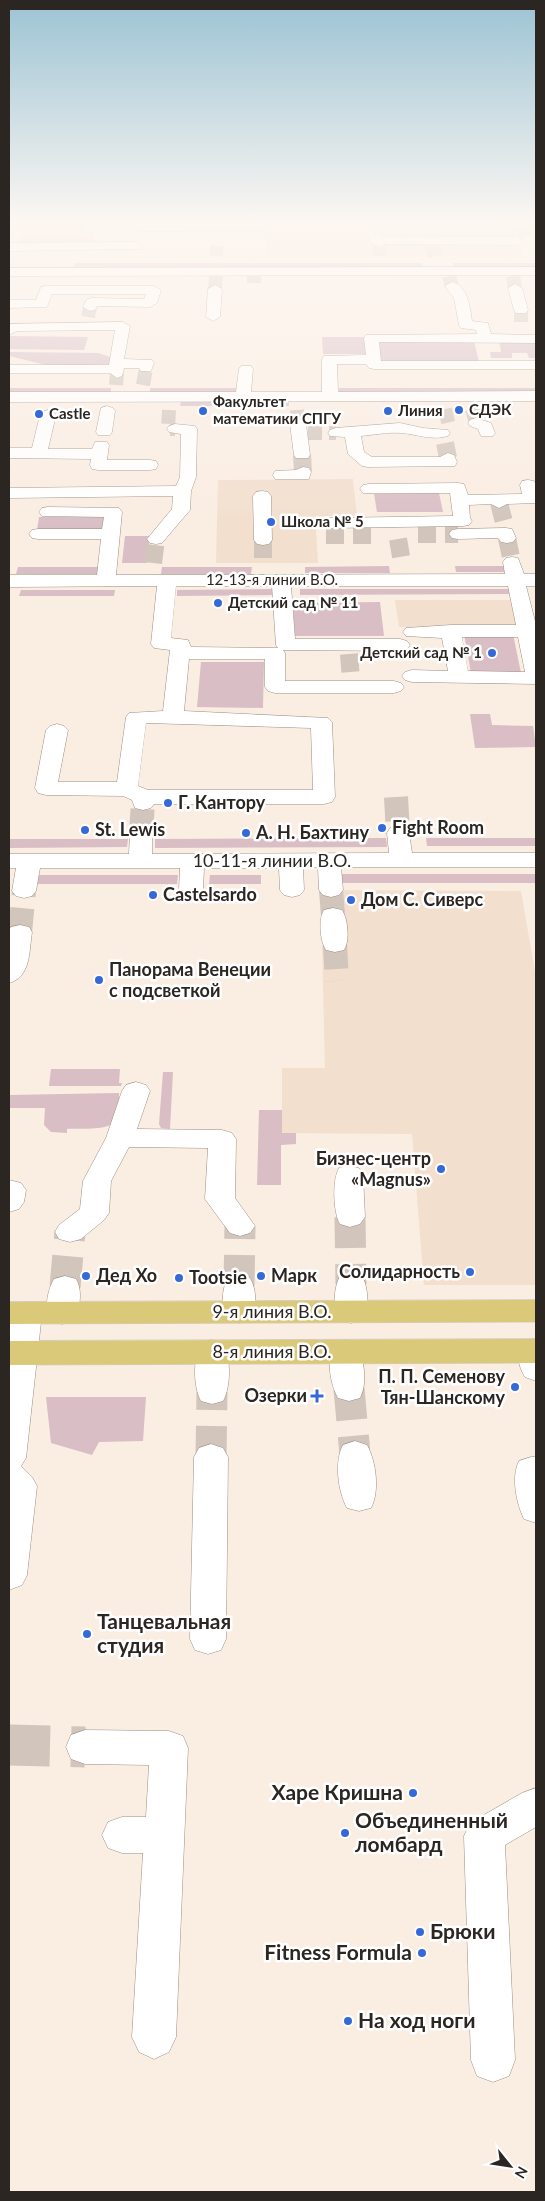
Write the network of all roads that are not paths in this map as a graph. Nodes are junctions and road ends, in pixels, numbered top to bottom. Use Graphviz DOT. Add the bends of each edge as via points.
graph roads {
  1 [pos="45,323"];
  2 [pos="110,323"];
  3 [pos="460,323"];
  4 [pos="524,323"];
  5 [pos="9,331"];
  6 [pos="484,338"];
  7 [pos="530,338"];
  8 [pos="373,360"];
  9 [pos="488,365"];
  10 [pos="536,365"];
  11 [pos="146,368"];
  12 [pos="9,369"];
  13 [pos="246,369"];
  14 [pos="113,388"];
  15 [pos="243,396"];
  16 [pos="330,396"];
  17 [pos="536,396"];
  18 [pos="9,397"];
  19 [pos="50,407"];
  20 [pos="300,419"];
  21 [pos="174,429"];
  22 [pos="446,440"];
  23 [pos="9,454"];
  24 [pos="39,454"];
  25 [pos="100,454"];
  26 [pos="150,465"];
  27 [pos="281,475"];
  28 [pos="528,485"];
  29 [pos="369,489"];
  30 [pos="182,492"];
  31 [pos="9,493"];
  32 [pos="262,496"];
  33 [pos="460,500"];
  34 [pos="48,512"];
  35 [pos="463,529"];
  36 [pos="326,531"];
  37 [pos="506,531"];
  38 [pos="397,532"];
  39 [pos="38,534"];
  40 [pos="111,534"];
  41 [pos="418,534"];
  42 [pos="374,535"];
  43 [pos="156,539"];
  44 [pos="263,540"];
  45 [pos="514,571"];
  46 [pos="157,575"];
  47 [pos="269,575"];
  48 [pos="536,580"];
  49 [pos="106,581"];
  50 [pos="9,583"];
  51 [pos="532,631"];
  52 [pos="451,632"];
  53 [pos="180,653"];
  54 [pos="412,676"];
  55 [pos="536,676"];
  56 [pos="459,678"];
  57 [pos="394,687"];
  58 [pos="173,717"];
  59 [pos="57,730"];
  60 [pos="138,796"];
  61 [pos="141,833"];
  62 [pos="406,833"];
  63 [pos="329,860"];
  64 [pos="409,860"];
  65 [pos="536,860"];
  66 [pos="19,861"];
  67 [pos="140,861"];
  68 [pos="192,861"];
  69 [pos="283,861"];
  70 [pos="191,890"];
  71 [pos="284,890"];
  72 [pos="330,890"];
  73 [pos="24,891"];
  74 [pos="333,915"];
  75 [pos="20,932"];
  76 [pos="335,945"];
  77 [pos="9,975"];
  78 [pos="136,1091"];
  79 [pos="120,1138"];
  80 [pos="349,1175"];
  81 [pos="9,1190"];
  82 [pos="9,1202"];
  83 [pos="350,1217"];
  84 [pos="240,1226"];
  85 [pos="70,1232"];
  86 [pos="536,1311"];
  87 [pos="17,1313"];
  88 [pos="212,1352"];
  89 [pos="345,1352"];
  90 [pos="15,1353"];
  91 [pos="536,1357"];
  92 [pos="349,1389"];
  93 [pos="212,1392"];
  94 [pos="355,1454"];
  95 [pos="211,1457"];
  96 [pos="9,1458"];
  97 [pos="536,1470"];
  98 [pos="9,1475"];
  99 [pos="358,1498"];
  100 [pos="536,1509"];
  101 [pos="9,1575"];
  102 [pos="208,1639"];
  103 [pos="85,1746"];
  104 [pos="536,1806"];
  105 [pos="122,1835"];
  106 [pos="164,1835"];
  107 [pos="154,2037"];
  108 [pos="493,2060"];
  1 -- 5 [label="street" via="13,327"];
  2 -- 14 [label="street" via="123,326"];
  3 -- 6 [label="street" via="483,326"];
  4 -- 7 [label="street"];
  6 -- 7 [label="street"];
  6 -- 8 [label="street" via="371,338"];
  6 -- 9 [label="street"];
  8 -- 9 [label="street" via="374,365"];
  8 -- 16 [label="street" via="329,360"];
  9 -- 10 [label="street"];
  11 -- 14 [label="street" via="147,364"];
  12 -- 14 [label="street"];
  13 -- 15 [label="street"];
  14 -- 15 [label="street" via="143,391 170,403"];
  14 -- 19 [label="street"];
  14 -- 25 [label="street"];
  15 -- 20 [label="street"];
  16 -- 17 [label="street" via="443,403 476,415"];
  16 -- 20 [label="street"];
  18 -- 19 [label="street"];
  19 -- 24 [label="street"];
  20 -- 27 [label="street" via="303,475"];
  21 -- 30 [label="street" via="189,429 188,477"];
  22 -- 22 [label="street" via="449,462 368,462 356,454 344,433 400,428"];
  23 -- 24 [label="street"];
  24 -- 25 [label="street"];
  25 -- 26 [label="street" via="98,465"];
  28 -- 33 [label="street" via="532,499"];
  29 -- 33 [label="street" via="458,488"];
  30 -- 31 [label="street"];
  30 -- 43 [label="street" via="181,510"];
  32 -- 44 [label="street"];
  33 -- 35 [label="street"];
  34 -- 40 [label="street" via="113,512"];
  35 -- 37 [label="street"];
  35 -- 38 [label="street"];
  36 -- 38 [label="street"];
  38 -- 41 [label="street"];
  38 -- 42 [label="street"];
  39 -- 40 [label="street"];
  40 -- 49 [label="street"];
  45 -- 47 [label="street, 12-13-я линии В.О."];
  45 -- 48 [label="street, 12-13-я линии В.О."];
  45 -- 51 [label="street"];
  46 -- 47 [label="street, 12-13-я линии В.О."];
  46 -- 49 [label="street, 12-13-я линии В.О." via="125,589"];
  46 -- 53 [label="street" via="161,644 181,644"];
  47 -- 52 [label="street" via="286,645 348,649"];
  49 -- 50 [label="street, 12-13-я линии В.О."];
  51 -- 52 [label="street"];
  51 -- 55 [label="street"];
  52 -- 56 [label="street"];
  53 -- 57 [label="street" via="275,653 275,687 352,683"];
  53 -- 58 [label="street"];
  54 -- 56 [label="street"];
  55 -- 56 [label="street"];
  58 -- 60 [label="street" via="136,717"];
  58 -- 60 [label="street" via="321,722 324,796"];
  59 -- 60 [label="street" via="46,788"];
  61 -- 67 [label="street"];
  62 -- 64 [label="street"];
  63 -- 64 [label="street, 10-11-я линии В.О."];
  63 -- 69 [label="street, 10-11-я линии В.О."];
  63 -- 72 [label="street"];
  64 -- 65 [label="street, 10-11-я линии В.О."];
  66 -- 67 [label="street, 10-11-я линии В.О."];
  66 -- 73 [label="street"];
  67 -- 68 [label="street, 10-11-я линии В.О."];
  68 -- 69 [label="street, 10-11-я линии В.О."];
  68 -- 70 [label="street"];
  69 -- 71 [label="street"];
  74 -- 76 [label="street"];
  75 -- 77 [label="street" via="13,971"];
  78 -- 79 [label="street"];
  79 -- 84 [label="street" via="222,1139 220,1199"];
  79 -- 85 [label="street" via="97,1181 94,1213"];
  80 -- 83 [label="street"];
  81 -- 82 [label="street"];
  86 -- 87 [label="main road, 9-я линия В.О." via="351,1298 63,1300"];
  87 -- 90 [label="street"];
  88 -- 89 [label="main road, 8-я линия В.О."];
  88 -- 90 [label="main road, 8-я линия В.О."];
  88 -- 93 [label="street"];
  89 -- 91 [label="main road, 8-я линия В.О."];
  89 -- 92 [label="street"];
  90 -- 96 [label="street"];
  94 -- 99 [label="street"];
  95 -- 102 [label="street"];
  97 -- 100 [label="street" via="531,1470"];
  98 -- 101 [label="street" via="20,1486"];
  103 -- 106 [label="street" via="169,1748"];
  104 -- 108 [label="street" via="484,1836"];
  105 -- 106 [label="street"];
  106 -- 107 [label="street"];
}
